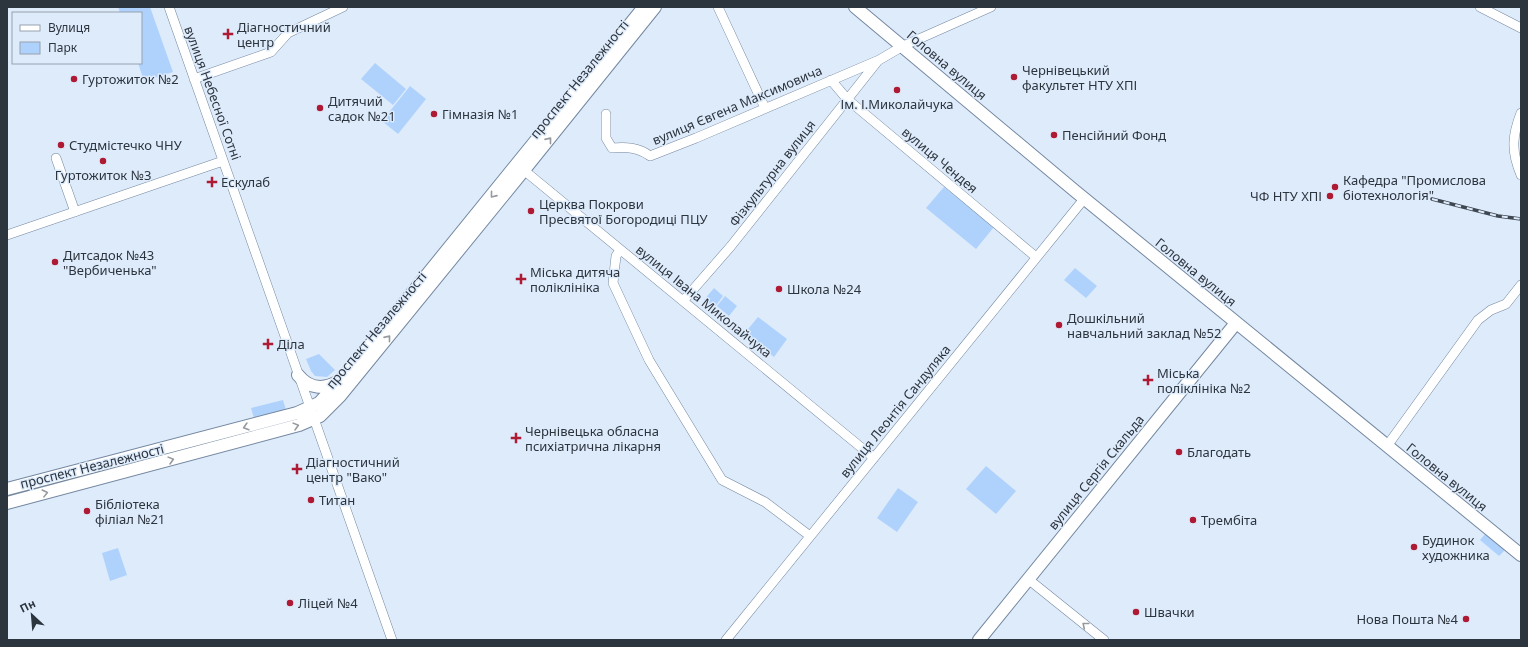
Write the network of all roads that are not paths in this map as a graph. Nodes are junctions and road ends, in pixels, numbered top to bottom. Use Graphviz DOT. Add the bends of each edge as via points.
graph roads {
  1 [pos="169,7"];
  2 [pos="343,7"];
  3 [pos="644,7"];
  4 [pos="655,7"];
  5 [pos="718,7"];
  6 [pos="855,7"];
  7 [pos="991,7"];
  8 [pos="1480,7"];
  9 [pos="1521,28"];
  10 [pos="902,46"];
  11 [pos="879,60"];
  12 [pos="194,79"];
  13 [pos="831,80"];
  14 [pos="847,99"];
  15 [pos="766,108"];
  16 [pos="1521,113"];
  17 [pos="606,114"];
  18 [pos="56,158"];
  19 [pos="223,161"];
  20 [pos="521,167"];
  21 [pos="1521,175"];
  22 [pos="1084,198"];
  23 [pos="75,212"];
  24 [pos="7,235"];
  25 [pos="620,250"];
  26 [pos="1036,257"];
  27 [pos="1521,285"];
  28 [pos="684,300"];
  29 [pos="1236,323"];
  30 [pos="298,375"];
  31 [pos="343,378"];
  32 [pos="310,408"];
  33 [pos="314,420"];
  34 [pos="1387,446"];
  35 [pos="874,458"];
  36 [pos="7,489"];
  37 [pos="7,502"];
  38 [pos="810,536"];
  39 [pos="1521,556"];
  40 [pos="1028,579"];
  41 [pos="392,640"];
  42 [pos="726,640"];
  43 [pos="979,640"];
  44 [pos="1104,640"];
  1 -- 12 [label="street, вулиця Небесної Сотні"];
  2 -- 12 [label="street" via="288,33 271,52"];
  3 -- 20 [label="main road, проспект Незалежності"];
  20 -- 4 [label="main road, проспект Незалежності, one-way"];
  5 -- 15 [label="street"];
  6 -- 10 [label="main road, Головна вулиця"];
  7 -- 10 [label="street, вулиця Євгена Максимовича"];
  8 -- 9 [label="street"];
  10 -- 11 [label="street, вулиця Євгена Максимовича"];
  10 -- 22 [label="main road, Головна вулиця"];
  11 -- 13 [label="street, вулиця Євгена Максимовича"];
  11 -- 14 [label="street, Фізкультурна вулиця"];
  12 -- 19 [label="street, вулиця Небесної Сотні"];
  13 -- 14 [label="street, вулиця Чендея"];
  13 -- 15 [label="street, вулиця Євгена Максимовича"];
  14 -- 26 [label="street, вулиця Чендея"];
  14 -- 28 [label="street, Фізкультурна вулиця" via="731,246"];
  15 -- 17 [label="street, вулиця Євгена Максимовича" via="650,156 628,147 612,148 606,138"];
  16 -- 21 [label="street" via="1513,132"];
  18 -- 23 [label="street"];
  19 -- 23 [label="street"];
  19 -- 30 [label="street, вулиця Небесної Сотні"];
  20 -- 25 [label="street, вулиця Івана Миколайчука"];
  20 -- 31 [label="main road, проспект Незалежності, one-way"];
  33 -- 20 [label="main road, проспект Незалежності, one-way" via="340,396"];
  22 -- 26 [label="street, вулиця Леонтія Сандуляка"];
  22 -- 29 [label="main road, Головна вулиця"];
  23 -- 24 [label="street"];
  25 -- 28 [label="street, вулиця Івана Миколайчука"];
  25 -- 38 [label="street" via="616,256 613,283 649,360 716,471 724,483 765,502"];
  26 -- 35 [label="street, вулиця Леонтія Сандуляка"];
  27 -- 34 [label="street" via="1506,304 1491,310 1478,320"];
  28 -- 35 [label="street, вулиця Івана Миколайчука"];
  29 -- 34 [label="main road, Головна вулиця"];
  29 -- 40 [label="main road, вулиця Сергія Скальда"];
  30 -- 31 [label="main road" via="306,383 322,388"];
  30 -- 32 [label="street, вулиця Небесної Сотні"];
  31 -- 32 [label="main road, проспект Незалежності" via="319,403"];
  32 -- 33 [label="street, вулиця Небесної Сотні"];
  32 -- 36 [label="main road, проспект Незалежності, one-way"];
  37 -- 33 [label="main road, проспект Незалежності, one-way" via="191,455"];
  33 -- 41 [label="street, вулиця Небесної Сотні"];
  34 -- 39 [label="main road, Головна вулиця"];
  35 -- 38 [label="street, вулиця Леонтія Сандуляка"];
  38 -- 42 [label="street, вулиця Леонтія Сандуляка"];
  40 -- 43 [label="main road, вулиця Сергія Скальда"];
  44 -- 40 [label="street, one-way"];
}
